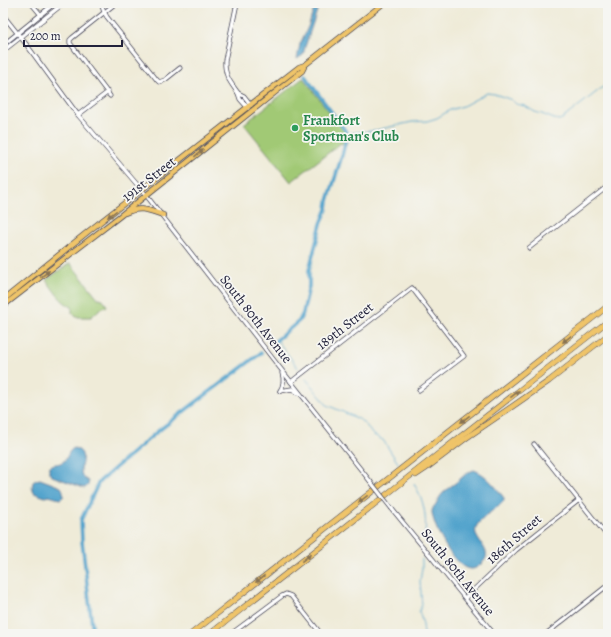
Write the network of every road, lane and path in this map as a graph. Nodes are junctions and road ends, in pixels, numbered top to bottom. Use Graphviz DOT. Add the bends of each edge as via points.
graph roads {
  1 [pos="31,3"];
  2 [pos="55,3"];
  3 [pos="64,3"];
  4 [pos="101,3"];
  5 [pos="116,3"];
  6 [pos="237,3"];
  7 [pos="384,3"];
  8 [pos="104,12"];
  9 [pos="40,15"];
  10 [pos="3,16"];
  11 [pos="44,19"];
  12 [pos="17,33"];
  13 [pos="20,38"];
  14 [pos="3,45"];
  15 [pos="3,51"];
  16 [pos="306,65"];
  17 [pos="180,68"];
  18 [pos="108,92"];
  19 [pos="110,96"];
  20 [pos="249,106"];
  21 [pos="78,114"];
  22 [pos="608,186"];
  23 [pos="143,190"];
  24 [pos="146,195"];
  25 [pos="163,215"];
  26 [pos="120,216"];
  27 [pos="530,248"];
  28 [pos="3,300"];
  29 [pos="3,306"];
  30 [pos="608,306"];
  31 [pos="608,321"];
  32 [pos="608,335"];
  33 [pos="280,368"];
  34 [pos="291,382"];
  35 [pos="419,390"];
  36 [pos="303,397"];
  37 [pos="534,444"];
  38 [pos="396,487"];
  39 [pos="579,500"];
  40 [pos="608,537"];
  41 [pos="608,585"];
  42 [pos="465,598"];
  43 [pos="191,634"];
  44 [pos="210,634"];
  45 [pos="231,634"];
  46 [pos="321,634"];
  47 [pos="494,634"];
  48 [pos="546,634"];
  1 -- 9 [label="street"];
  2 -- 9 [label="street"];
  3 -- 11 [label="street"];
  4 -- 8 [label="street"];
  5 -- 8 [label="street"];
  6 -- 20 [label="street" via="225,65 230,82 238,93 244,96"];
  7 -- 16 [label="main road, 191st Street"];
  8 -- 17 [label="street" via="159,82"];
  8 -- 18 [label="street" via="72,38 70,43"];
  9 -- 11 [label="street"];
  9 -- 12 [label="street"];
  10 -- 12 [label="street, South 80th Avenue"];
  11 -- 13 [label="street"];
  12 -- 13 [label="street, South 80th Avenue"];
  12 -- 14 [label="street"];
  13 -- 15 [label="street"];
  13 -- 21 [label="street, South 80th Avenue"];
  16 -- 20 [label="main road, 191st Street" via="299,67"];
  24 -- 16 [label="main road, 191st Street, one-way" via="302,71"];
  18 -- 19 [label="street"];
  18 -- 21 [label="street"];
  20 -- 23 [label="main road, 191st Street"];
  21 -- 23 [label="street, South 80th Avenue"];
  22 -- 27 [label="street"];
  23 -- 24 [label="street, South 80th Avenue"];
  23 -- 28 [label="main road, 191st Street, one-way"];
  24 -- 25 [label="street, South 80th Avenue"];
  24 -- 26 [label="main road, 191st Street"];
  25 -- 26 [label="main road" via="138,209"];
  25 -- 33 [label="street, South 80th Avenue"];
  29 -- 26 [label="main road, 191st Street, one-way"];
  30 -- 43 [label="highway, one-way"];
  38 -- 31 [label="highway, one-way"];
  32 -- 38 [label="highway" via="549,381"];
  33 -- 34 [label="street, South 80th Avenue"];
  33 -- 36 [label="street" via="283,376 283,386 280,390 292,389"];
  34 -- 35 [label="street, 189th Street" via="412,288 464,356"];
  34 -- 36 [label="street, South 80th Avenue"];
  36 -- 42 [label="street, South 80th Avenue, bridge"];
  37 -- 39 [label="street"];
  44 -- 38 [label="highway, one-way"];
  39 -- 40 [label="street"];
  39 -- 42 [label="street, 186th Street" via="516,550"];
  41 -- 48 [label="street"];
  42 -- 47 [label="street, South 80th Avenue"];
  45 -- 46 [label="street" via="286,594 291,596"];
}
